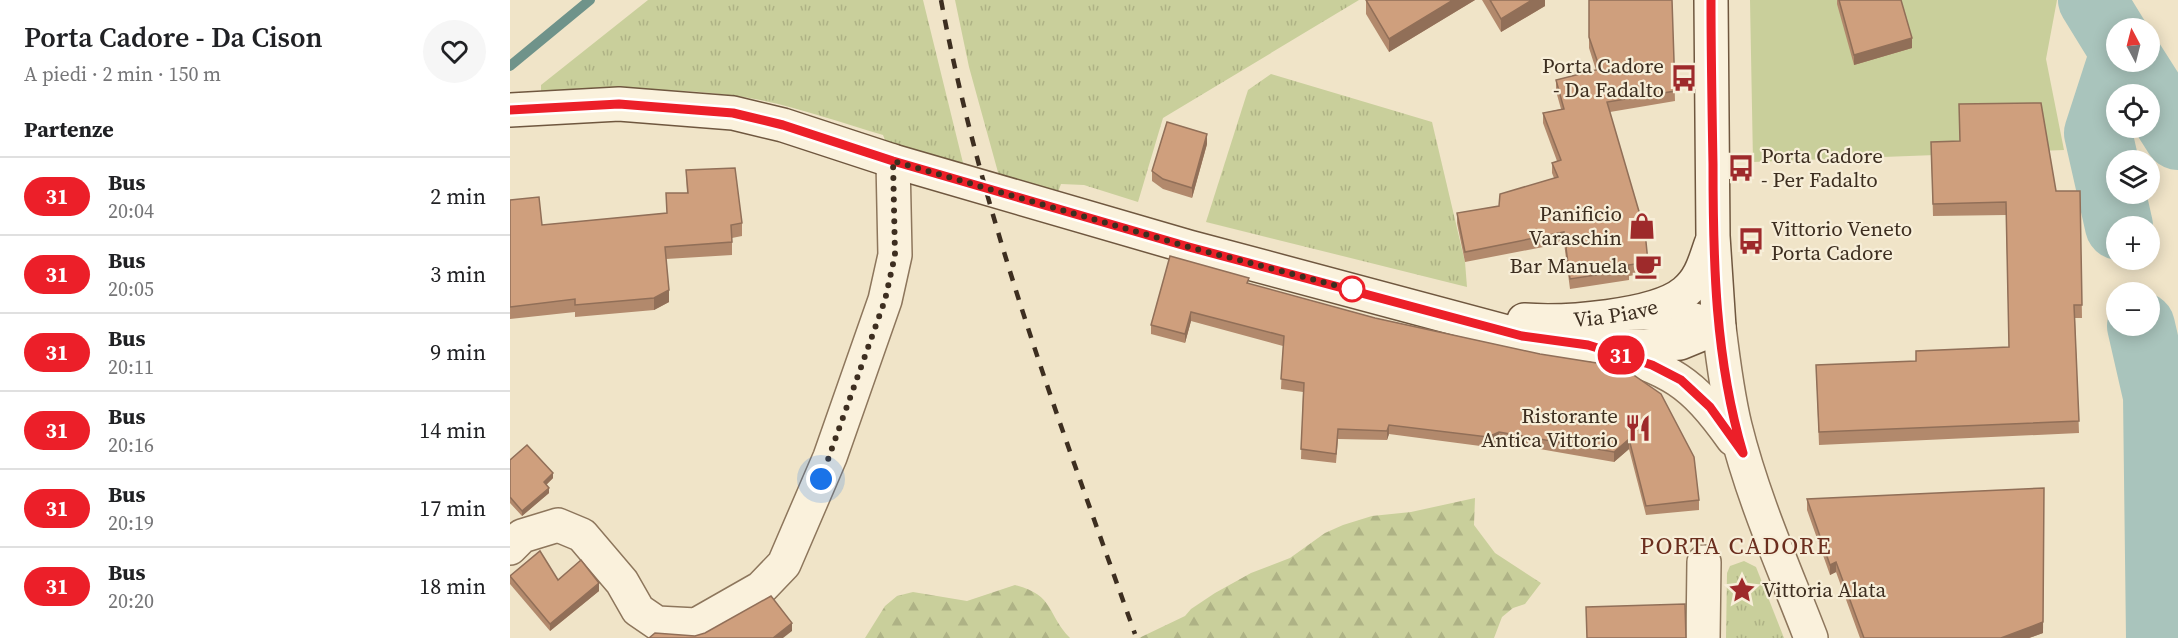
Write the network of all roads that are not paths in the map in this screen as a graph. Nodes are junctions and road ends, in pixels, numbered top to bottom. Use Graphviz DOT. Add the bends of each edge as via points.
graph roads {
  1 [pos="1711,0"];
  2 [pos="514,109"];
  3 [pos="893,161"];
  4 [pos="1713,236"];
  5 [pos="1632,313"];
  6 [pos="1448,314"];
  7 [pos="1719,327"];
  8 [pos="1588,345"];
  9 [pos="1743,453"];
  10 [pos="510,548"];
  11 [pos="1704,562"];
  12 [pos="1703,638"];
  13 [pos="1811,638"];
  1 -- 4 [label="main road"];
  2 -- 3 [label="main road, Via Piave" via="619,104 733,113"];
  3 -- 6 [label="main road, Via Piave" via="1189,247"];
  3 -- 10 [label="main road" via="895,255 885,300 830,458 784,564 761,588 696,625 657,623 638,610 622,582 582,535 558,525 522,536"];
  4 -- 5 [label="main road" via="1700,274 1685,292"];
  4 -- 7 [label="main road"];
  5 -- 6 [label="main road, Via Piave" via="1544,322"];
  5 -- 7 [label="main road, Via Piave" via="1672,314"];
  6 -- 8 [label="main road, Via Piave" via="1522,336"];
  7 -- 8 [label="main road, Via Piave" via="1680,343"];
  7 -- 9 [label="main road" via="1725,376"];
  8 -- 9 [label="main road" via="1652,365 1681,380 1710,407"];
  9 -- 13 [label="main road"];
  11 -- 12 [label="main road"];
}
